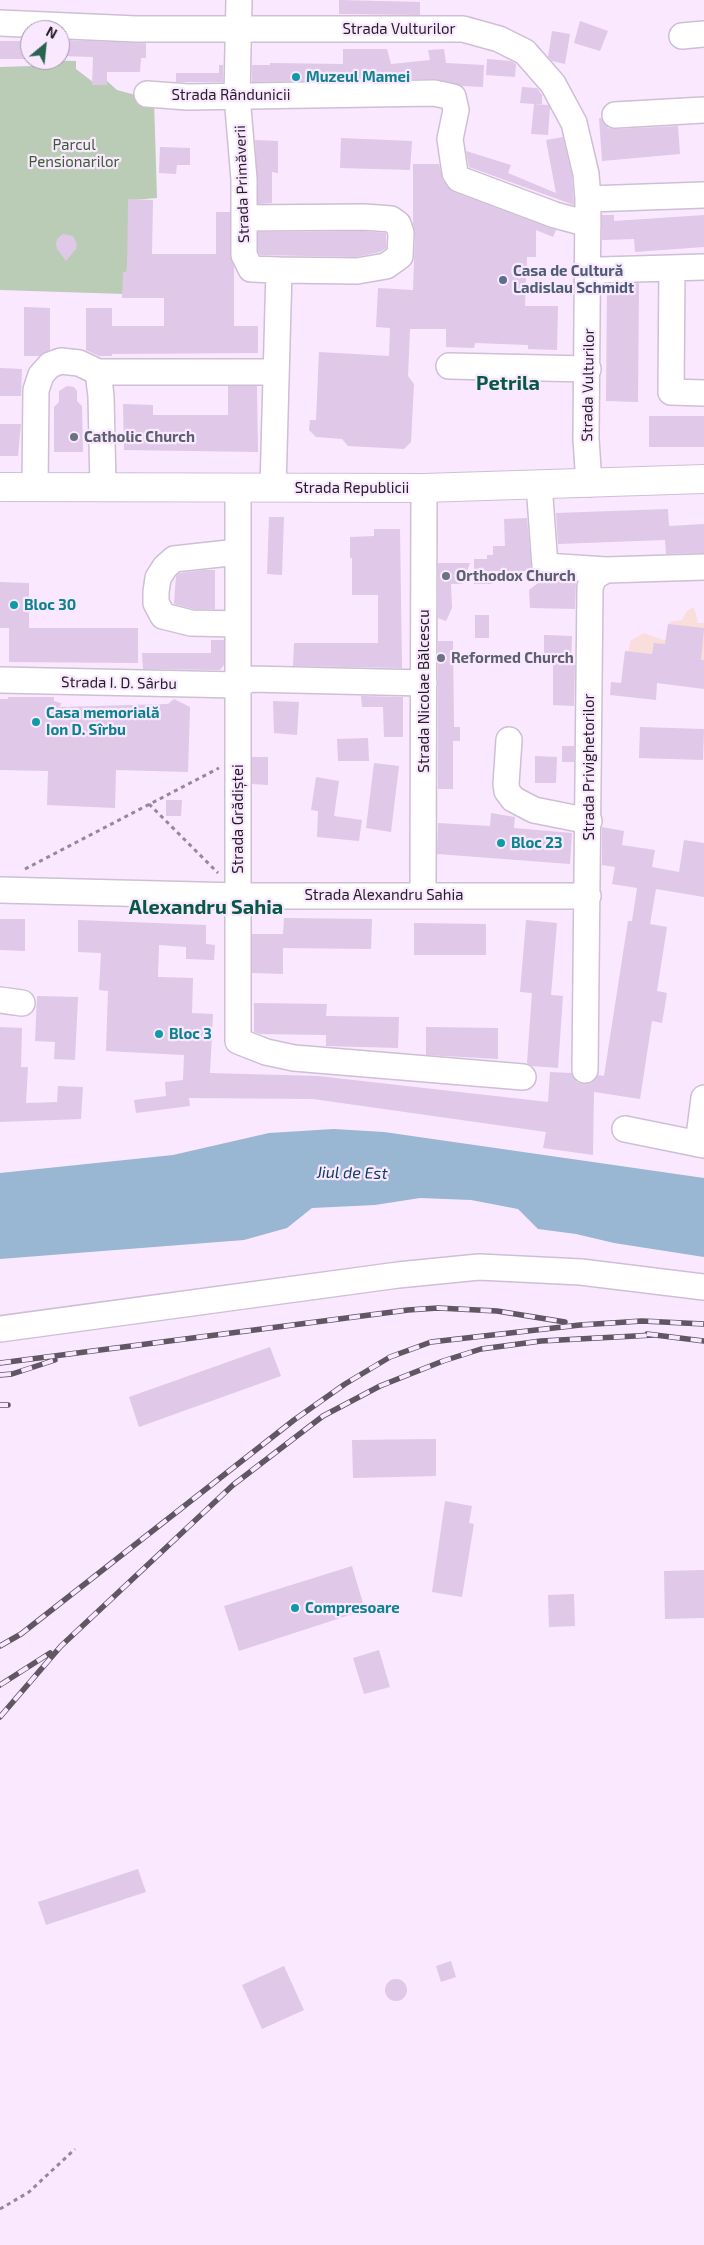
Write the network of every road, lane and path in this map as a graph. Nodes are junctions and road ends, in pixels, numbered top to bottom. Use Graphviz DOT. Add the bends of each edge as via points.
graph roads {
  1 [pos="239,0"];
  2 [pos="0,23"];
  3 [pos="239,29"];
  4 [pos="147,94"];
  5 [pos="237,96"];
  6 [pos="704,110"];
  7 [pos="615,115"];
  8 [pos="704,195"];
  9 [pos="588,199"];
  10 [pos="245,218"];
  11 [pos="588,224"];
  12 [pos="704,267"];
  13 [pos="672,268"];
  14 [pos="279,270"];
  15 [pos="589,276"];
  16 [pos="449,366"];
  17 [pos="588,368"];
  18 [pos="98,372"];
  19 [pos="275,372"];
  20 [pos="704,393"];
  21 [pos="704,479"];
  22 [pos="539,484"];
  23 [pos="589,484"];
  24 [pos="0,487"];
  25 [pos="35,487"];
  26 [pos="103,487"];
  27 [pos="273,488"];
  28 [pos="424,488"];
  29 [pos="238,489"];
  30 [pos="238,552"];
  31 [pos="704,567"];
  32 [pos="606,570"];
  33 [pos="238,624"];
  34 [pos="0,680"];
  35 [pos="424,683"];
  36 [pos="238,685"];
  37 [pos="509,740"];
  38 [pos="238,758"];
  39 [pos="149,804"];
  40 [pos="589,821"];
  41 [pos="24,870"];
  42 [pos="220,876"];
  43 [pos="0,890"];
  44 [pos="423,895"];
  45 [pos="238,896"];
  46 [pos="588,896"];
  47 [pos="585,1070"];
  48 [pos="523,1077"];
  49 [pos="704,1098"];
  50 [pos="625,1129"];
  51 [pos="701,1145"];
  52 [pos="704,1287"];
  53 [pos="0,1330"];
  54 [pos="75,2149"];
  55 [pos="0,2209"];
  1 -- 3 [label="street, Strada Primăverii"];
  2 -- 3 [label="street, Strada Vulturilor" via="136,29"];
  3 -- 5 [label="street, Strada Primăverii"];
  3 -- 9 [label="street, Strada Vulturilor" via="463,29 525,52 553,84 574,123 586,174"];
  4 -- 5 [label="street, Strada Rândunicii"];
  5 -- 10 [label="street, Strada Primăverii"];
  5 -- 11 [label="street, Strada Rândunicii" via="434,93 454,98 456,110 450,139 455,173 459,179"];
  6 -- 7 [label="street"];
  8 -- 9 [label="street"];
  9 -- 11 [label="street, Strada Vulturilor"];
  10 -- 14 [label="street, Strada Primăverii" via="244,255 251,269"];
  10 -- 14 [label="street" via="364,217 390,219 398,224 400,256 386,266 357,271"];
  11 -- 15 [label="street, Strada Vulturilor"];
  12 -- 13 [label="street"];
  13 -- 15 [label="street" via="601,270"];
  13 -- 20 [label="street" via="671,392"];
  14 -- 19 [label="street"];
  15 -- 17 [label="street, Strada Vulturilor"];
  16 -- 17 [label="street"];
  17 -- 23 [label="street, Strada Vulturilor" via="586,440"];
  18 -- 19 [label="street"];
  18 -- 25 [label="street" via="79,363 61,361 50,365 41,375 36,390"];
  18 -- 26 [label="street"];
  19 -- 27 [label="street"];
  21 -- 23 [label="main road, Strada Republicii"];
  22 -- 23 [label="main road, Strada Republicii"];
  22 -- 28 [label="main road, Strada Republicii"];
  22 -- 32 [label="street" via="545,566"];
  24 -- 25 [label="main road, Strada Republicii"];
  25 -- 26 [label="main road, Strada Republicii"];
  26 -- 29 [label="main road, Strada Republicii"];
  27 -- 28 [label="main road, Strada Republicii"];
  27 -- 29 [label="main road, Strada Republicii"];
  28 -- 35 [label="street, Strada Nicolae Bălcescu"];
  29 -- 30 [label="street, Strada Grădiștei"];
  30 -- 33 [label="street, Strada Grădiștei"];
  30 -- 33 [label="street" via="174,559 158,578 156,592 156,603 163,616 191,623"];
  31 -- 32 [label="street"];
  32 -- 40 [label="street, Strada Privighetorilor" via="594,577 588,606"];
  33 -- 36 [label="street, Strada Grădiștei"];
  34 -- 36 [label="street, Strada I. D. Sârbu"];
  35 -- 36 [label="street, Strada I. D. Sârbu" via="250,679"];
  35 -- 44 [label="street, Strada Nicolae Bălcescu"];
  36 -- 38 [label="street, Strada Grădiștei"];
  37 -- 40 [label="street" via="506,784 513,799 534,810"];
  38 -- 39 [label="path"];
  38 -- 45 [label="street, Strada Grădiștei"];
  39 -- 41 [label="path"];
  39 -- 42 [label="path"];
  40 -- 46 [label="street, Strada Privighetorilor"];
  43 -- 45 [label="street, Strada Alexandru Sahia"];
  44 -- 45 [label="street, Strada Alexandru Sahia"];
  44 -- 46 [label="street, Strada Alexandru Sahia"];
  45 -- 48 [label="street, Strada Grădiștei" via="238,1041 294,1058"];
  46 -- 47 [label="street, Strada Privighetorilor"];
  49 -- 51 [label="street"];
  50 -- 51 [label="street"];
  52 -- 53 [label="street" via="581,1272 479,1267 388,1276"];
  54 -- 55 [label="path" via="29,2192"];
}
